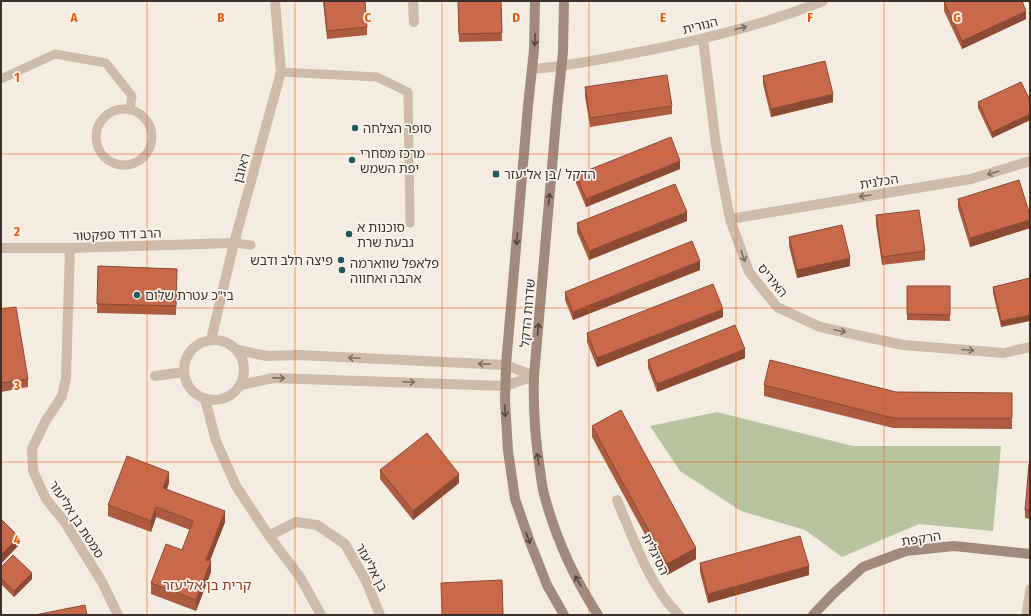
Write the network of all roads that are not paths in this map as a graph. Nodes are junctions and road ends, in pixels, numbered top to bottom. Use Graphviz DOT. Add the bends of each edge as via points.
graph roads {
  1 [pos="275,1"];
  2 [pos="413,1"];
  3 [pos="535,1"];
  4 [pos="564,1"];
  5 [pos="822,1"];
  6 [pos="414,22"];
  7 [pos="703,38"];
  8 [pos="562,67"];
  9 [pos="532,69"];
  10 [pos="281,72"];
  11 [pos="1,79"];
  12 [pos="130,110"];
  13 [pos="1030,161"];
  14 [pos="730,219"];
  15 [pos="410,223"];
  16 [pos="234,243"];
  17 [pos="251,245"];
  18 [pos="1,248"];
  19 [pos="70,248"];
  20 [pos="211,340"];
  21 [pos="1030,347"];
  22 [pos="238,350"];
  23 [pos="506,365"];
  24 [pos="184,372"];
  25 [pos="155,376"];
  26 [pos="534,376"];
  27 [pos="241,385"];
  28 [pos="505,386"];
  29 [pos="205,399"];
  30 [pos="617,500"];
  31 [pos="269,536"];
  32 [pos="1030,554"];
  33 [pos="1030,589"];
  34 [pos="118,615"];
  35 [pos="321,615"];
  36 [pos="380,615"];
  37 [pos="564,615"];
  38 [pos="598,615"];
  39 [pos="679,615"];
  40 [pos="813,615"];
  41 [pos="1026,615"];
  1 -- 10 [label="street, ראובן"];
  2 -- 6 [label="street"];
  3 -- 9 [label="main road, שדרות הדקל, one-way"];
  4 -- 8 [label="main road, שדרות הדקל"];
  7 -- 5 [label="street, הנורית, one-way" via="778,18"];
  7 -- 8 [label="street, הנורית"];
  7 -- 14 [label="street, האיריס" via="716,145"];
  8 -- 9 [label="street, הנורית"];
  26 -- 8 [label="main road, שדרות הדקל, one-way"];
  9 -- 23 [label="main road, שדרות הדקל, one-way"];
  10 -- 15 [label="lane" via="377,77 408,92"];
  10 -- 16 [label="street, ראובן"];
  11 -- 12 [label="lane" via="54,54 106,63 132,96"];
  12 -- 12 [label="lane" via="115,110 105,116 98,125 98,148 105,157 115,163 138,161 150,146 150,125 144,117"];
  13 -- 14 [label="street, הכלנית, one-way" via="972,179"];
  14 -- 21 [label="street, האיריס, one-way" via="749,272 777,307 820,327 904,345 1004,353"];
  16 -- 17 [label="lane"];
  16 -- 19 [label="street, הרב דוד ספקטור"];
  16 -- 20 [label="street, ראובן"];
  18 -- 19 [label="street, הרב דוד ספקטור"];
  19 -- 34 [label="street, סמטת בן אליעזר" via="66,378 62,396 32,448 33,470 46,499 64,521 102,582"];
  20 -- 22 [label="street" via="221,340"];
  20 -- 24 [label="street" via="194,347 184,363"];
  23 -- 22 [label="street, one-way" via="299,355 267,356"];
  22 -- 27 [label="street" via="245,367"];
  23 -- 26 [label="street"];
  23 -- 28 [label="main road, שדרות הדקל"];
  24 -- 25 [label="street"];
  24 -- 29 [label="street" via="190,389"];
  26 -- 28 [label="street"];
  38 -- 26 [label="main road, שדרות הדקל, one-way" via="573,572 543,493 536,448"];
  27 -- 28 [label="street, one-way" via="273,378"];
  27 -- 29 [label="street" via="231,396 223,399"];
  28 -- 37 [label="main road, שדרות הדקל, one-way" via="508,450 515,499 547,585"];
  29 -- 31 [label="street" via="216,441 236,486"];
  30 -- 39 [label="street, הסיגלית" via="657,588"];
  31 -- 35 [label="street" via="300,577"];
  31 -- 36 [label="street, בן אליעזר" via="296,522 317,525 344,544 366,581"];
  32 -- 40 [label="main road, הרקפת" via="954,546 906,551 863,567"];
  33 -- 41 [label="lane"];
}
